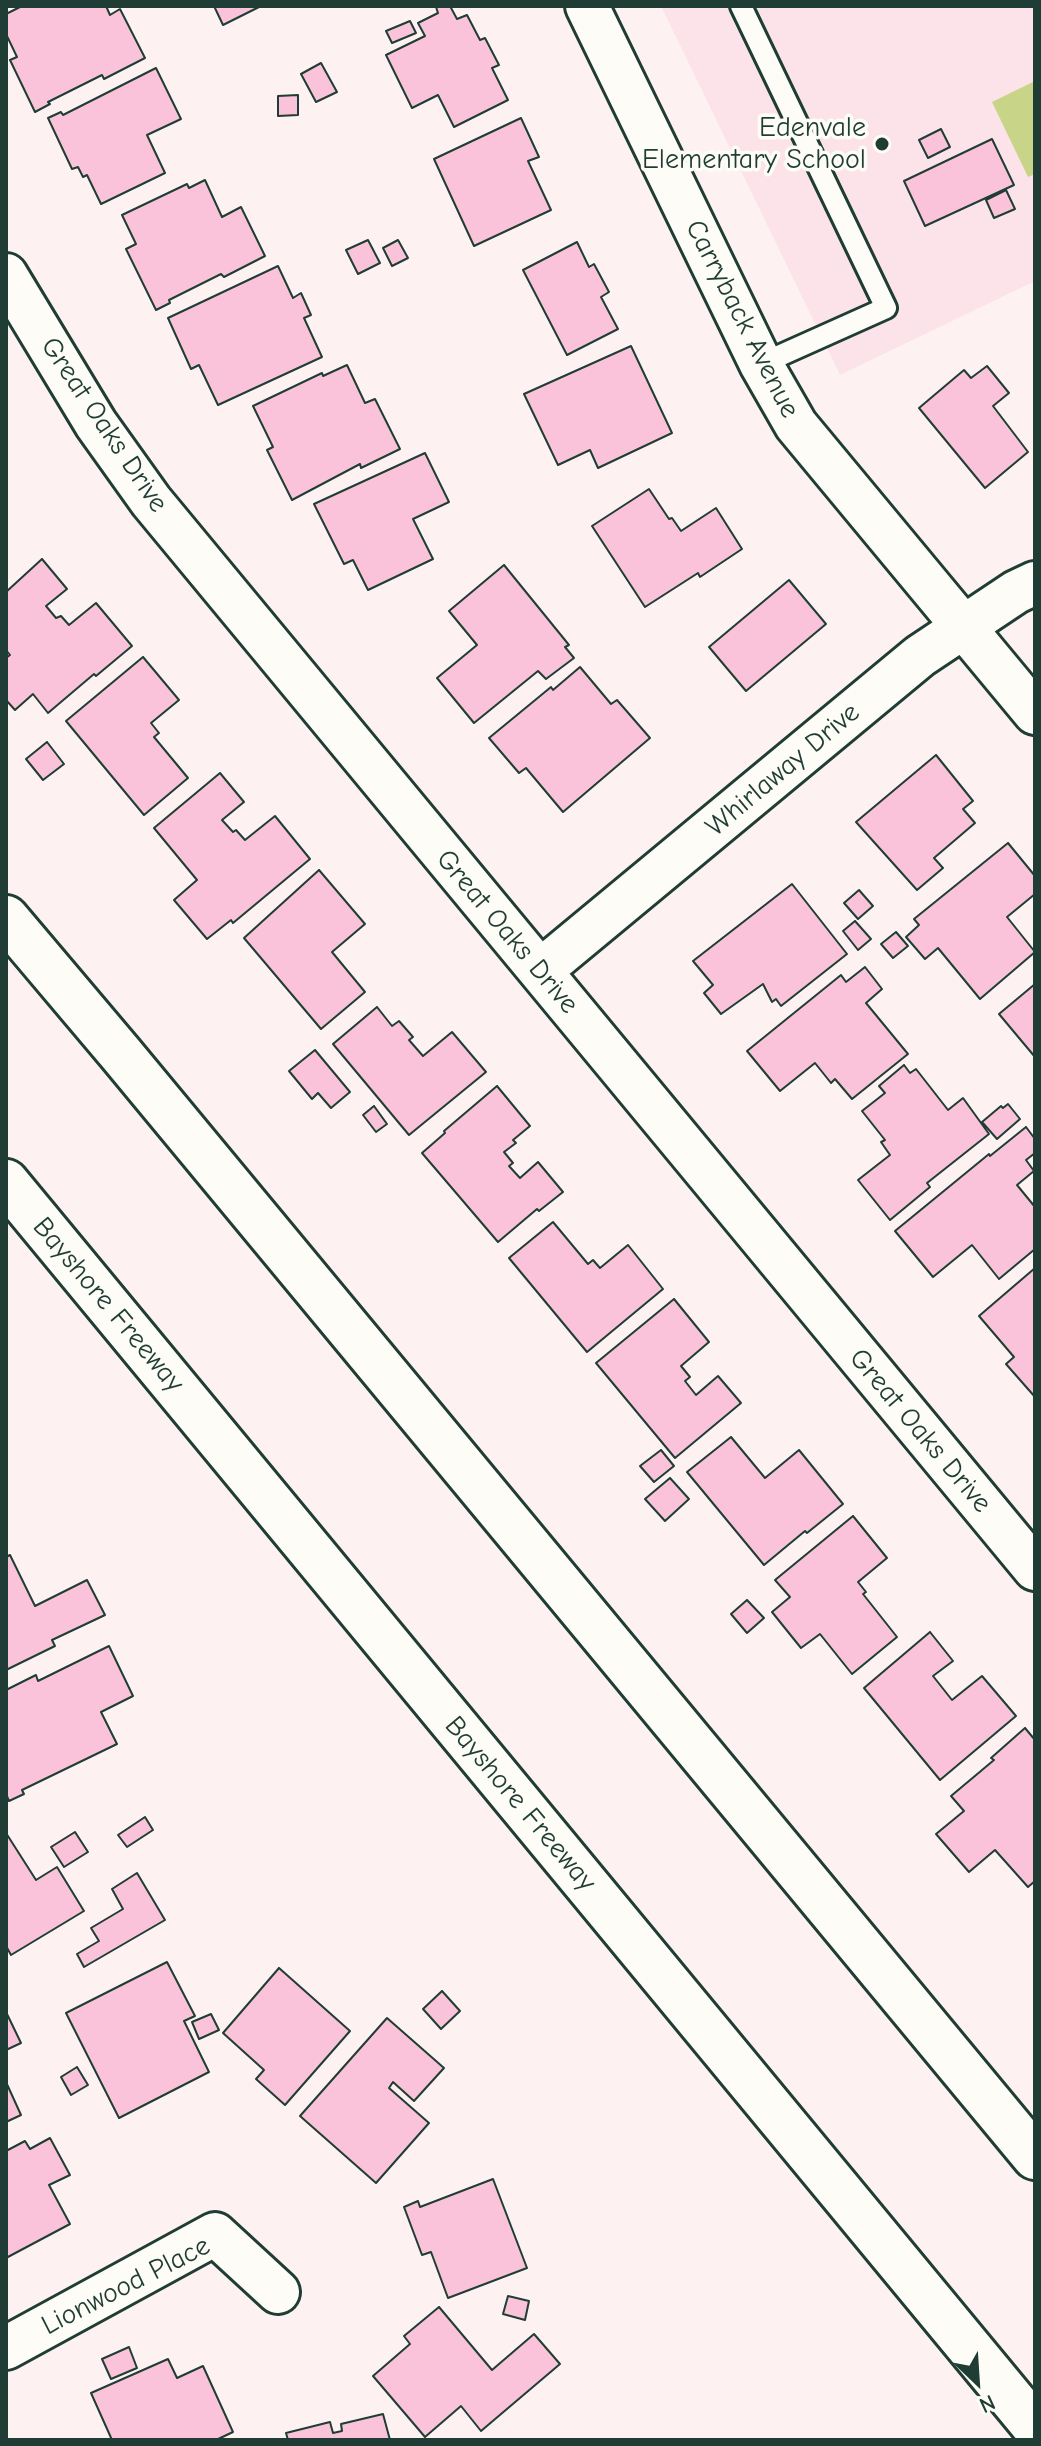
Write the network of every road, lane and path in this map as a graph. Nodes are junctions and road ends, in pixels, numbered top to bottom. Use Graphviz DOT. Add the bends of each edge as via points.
graph roads {
  1 [pos="741,6"];
  2 [pos="590,8"];
  3 [pos="6,275"];
  4 [pos="761,364"];
  5 [pos="1035,583"];
  6 [pos="963,626"];
  7 [pos="1035,713"];
  8 [pos="6,918"];
  9 [pos="540,971"];
  10 [pos="6,1182"];
  11 [pos="1035,1569"];
  12 [pos="1035,2157"];
  13 [pos="278,2292"];
  14 [pos="6,2348"];
  15 [pos="1035,2427"];
  1 -- 4 [label="lane" via="886,308"];
  2 -- 4 [label="street, Carryback Avenue"];
  3 -- 9 [label="street, Great Oaks Drive" via="96,424 151,501"];
  4 -- 6 [label="street, Carryback Avenue" via="796,425"];
  5 -- 6 [label="street, Whirlaway Drive"];
  6 -- 7 [label="street, Carryback Avenue"];
  6 -- 9 [label="street, Whirlaway Drive"];
  8 -- 12 [label="highway"];
  9 -- 11 [label="street, Great Oaks Drive"];
  10 -- 15 [label="highway, Bayshore Freeway"];
  13 -- 14 [label="street, Lionwood Place" via="215,2234"];
}
